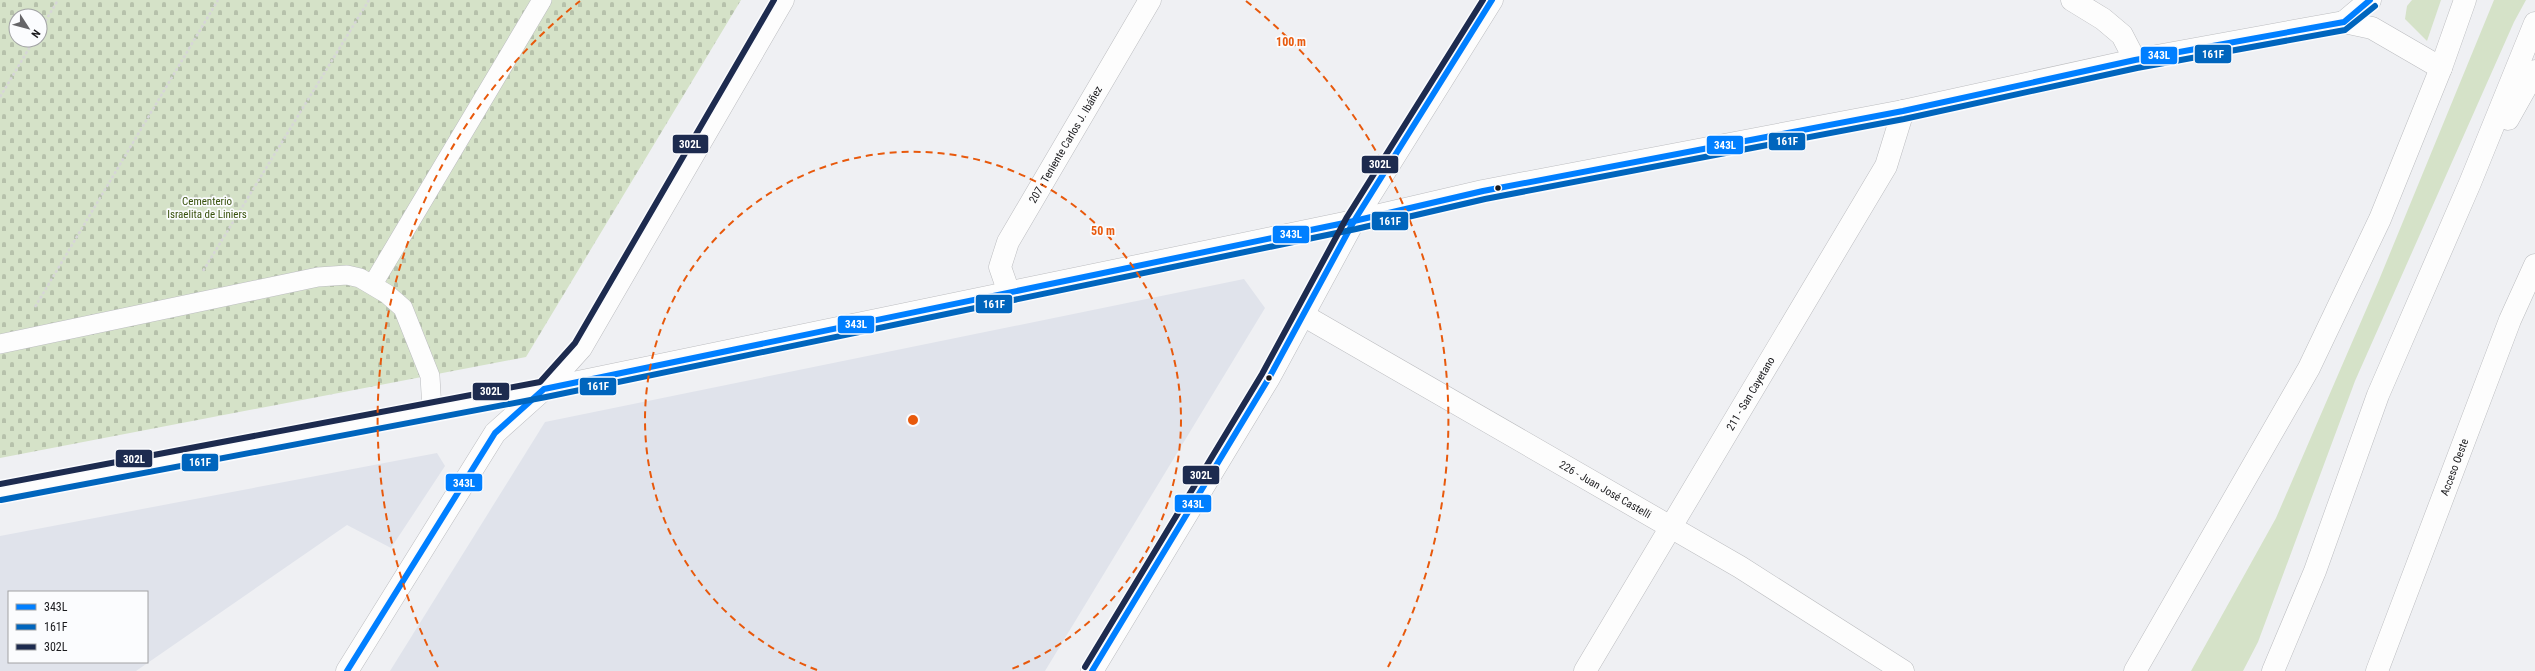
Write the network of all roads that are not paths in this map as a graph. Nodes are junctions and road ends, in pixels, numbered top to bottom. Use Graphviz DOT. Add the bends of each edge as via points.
graph roads {
  1 [pos="542,0"];
  2 [pos="783,0"];
  3 [pos="1150,0"];
  4 [pos="1492,0"];
  5 [pos="2072,0"];
  6 [pos="2370,0"];
  7 [pos="2465,0"];
  8 [pos="2344,22"];
  9 [pos="2535,23"];
  10 [pos="2135,60"];
  11 [pos="2441,68"];
  12 [pos="2535,71"];
  13 [pos="1903,110"];
  14 [pos="2470,184"];
  15 [pos="1354,221"];
  16 [pos="2535,265"];
  17 [pos="373,284"];
  18 [pos="1009,293"];
  19 [pos="1303,315"];
  20 [pos="8,342"];
  21 [pos="544,389"];
  22 [pos="432,410"];
  23 [pos="0,492"];
  24 [pos="1671,527"];
  25 [pos="347,671"];
  26 [pos="1092,671"];
  27 [pos="1585,671"];
  28 [pos="1903,671"];
  29 [pos="2135,671"];
  30 [pos="2274,671"];
  31 [pos="2377,671"];
  1 -- 17 [label="lane"];
  2 -- 21 [label="main road" via="581,348"];
  3 -- 18 [label="main road, 207 - Teniente Carlos J. Ibáñez" via="1008,242 1000,267"];
  4 -- 15 [label="main road"];
  5 -- 10 [label="main road" via="2103,19 2122,35"];
  6 -- 8 [label="main road"];
  7 -- 11 [label="main road"];
  8 -- 10 [label="main road"];
  8 -- 11 [label="main road" via="2372,28"];
  9 -- 14 [label="main road"];
  10 -- 13 [label="main road"];
  11 -- 29 [label="main road" via="2380,219 2309,368"];
  12 -- 14 [label="main road"];
  13 -- 15 [label="main road" via="1483,191"];
  13 -- 24 [label="main road, 211 - San Cayetano" via="1886,166"];
  14 -- 30 [label="main road" via="2378,395 2315,571"];
  15 -- 18 [label="main road"];
  15 -- 19 [label="main road"];
  16 -- 31 [label="main road, Acceso Oeste" via="2510,320"];
  17 -- 20 [label="lane" via="347,275 318,277 180,308"];
  17 -- 22 [label="lane" via="403,308 430,376"];
  18 -- 21 [label="main road"];
  19 -- 24 [label="main road, 226 - Juan José Castelli"];
  19 -- 26 [label="main road" via="1269,378"];
  21 -- 22 [label="main road"];
  21 -- 25 [label="main road" via="496,433"];
  22 -- 23 [label="main road"];
  24 -- 27 [label="main road, 211 - San Cayetano"];
  24 -- 28 [label="main road, 226 - Juan José Castelli" via="1740,567"];
}
